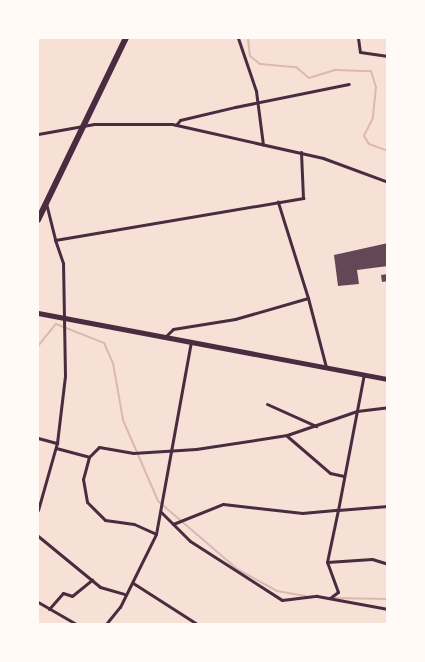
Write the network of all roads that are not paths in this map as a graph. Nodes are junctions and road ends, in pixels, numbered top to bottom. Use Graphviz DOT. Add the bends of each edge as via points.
graph roads {
  1 [pos="126,38"];
  2 [pos="238,38"];
  3 [pos="358,38"];
  4 [pos="388,56"];
  5 [pos="349,84"];
  6 [pos="257,103"];
  7 [pos="84,125"];
  8 [pos="176,125"];
  9 [pos="38,127"];
  10 [pos="39,133"];
  11 [pos="263,145"];
  12 [pos="301,152"];
  13 [pos="388,182"];
  14 [pos="278,202"];
  15 [pos="46,203"];
  16 [pos="38,220"];
  17 [pos="56,240"];
  18 [pos="308,298"];
  19 [pos="38,313"];
  20 [pos="62,316"];
  21 [pos="164,338"];
  22 [pos="191,342"];
  23 [pos="326,367"];
  24 [pos="364,374"];
  25 [pos="388,379"];
  26 [pos="267,404"];
  27 [pos="388,407"];
  28 [pos="357,411"];
  29 [pos="316,426"];
  30 [pos="286,435"];
  31 [pos="38,438"];
  32 [pos="57,443"];
  33 [pos="56,448"];
  34 [pos="173,449"];
  35 [pos="89,457"];
  36 [pos="344,476"];
  37 [pos="388,506"];
  38 [pos="38,510"];
  39 [pos="338,510"];
  40 [pos="161,512"];
  41 [pos="173,524"];
  42 [pos="156,534"];
  43 [pos="38,536"];
  44 [pos="327,562"];
  45 [pos="388,564"];
  46 [pos="92,580"];
  47 [pos="133,582"];
  48 [pos="124,594"];
  49 [pos="330,598"];
  50 [pos="38,602"];
  51 [pos="49,609"];
  52 [pos="388,609"];
  53 [pos="76,624"];
  54 [pos="106,624"];
  55 [pos="197,624"];
  1 -- 7 [label="main road"];
  2 -- 6 [label="street"];
  3 -- 4 [label="street" via="360,52"];
  5 -- 6 [label="street"];
  6 -- 8 [label="street" via="180,120"];
  6 -- 11 [label="street"];
  7 -- 8 [label="street"];
  7 -- 10 [label="street"];
  7 -- 15 [label="main road"];
  8 -- 11 [label="street"];
  9 -- 10 [label="street"];
  11 -- 12 [label="street"];
  12 -- 13 [label="street"];
  12 -- 14 [label="street" via="303,198"];
  14 -- 17 [label="street"];
  14 -- 18 [label="street"];
  15 -- 16 [label="main road"];
  15 -- 17 [label="street" via="51,208"];
  17 -- 20 [label="street" via="62,263"];
  18 -- 21 [label="street" via="235,319 173,329"];
  18 -- 23 [label="street"];
  19 -- 20 [label="main road"];
  20 -- 21 [label="main road"];
  20 -- 32 [label="street" via="66,376"];
  21 -- 22 [label="main road"];
  22 -- 23 [label="main road"];
  22 -- 34 [label="street"];
  23 -- 24 [label="main road"];
  24 -- 25 [label="main road"];
  24 -- 28 [label="street"];
  26 -- 29 [label="street"];
  27 -- 28 [label="street"];
  28 -- 29 [label="street"];
  28 -- 36 [label="street"];
  29 -- 30 [label="street"];
  30 -- 34 [label="street"];
  30 -- 36 [label="street" via="330,473"];
  31 -- 32 [label="street"];
  32 -- 33 [label="street"];
  33 -- 35 [label="street"];
  33 -- 38 [label="street"];
  34 -- 35 [label="street" via="133,452 99,447"];
  34 -- 40 [label="street"];
  35 -- 42 [label="street" via="83,479 87,502 105,520"];
  36 -- 39 [label="street"];
  37 -- 39 [label="street"];
  39 -- 41 [label="street" via="302,513 223,504"];
  39 -- 44 [label="street"];
  40 -- 41 [label="street"];
  40 -- 42 [label="street"];
  41 -- 49 [label="street" via="225,566 282,600"];
  42 -- 47 [label="street"];
  43 -- 46 [label="street"];
  44 -- 45 [label="street" via="372,559"];
  44 -- 49 [label="street" via="338,592"];
  46 -- 48 [label="street"];
  46 -- 51 [label="street" via="72,596 63,593"];
  47 -- 48 [label="street"];
  47 -- 55 [label="street"];
  48 -- 54 [label="street"];
  49 -- 52 [label="street"];
  50 -- 51 [label="street"];
  51 -- 53 [label="street"];
}
